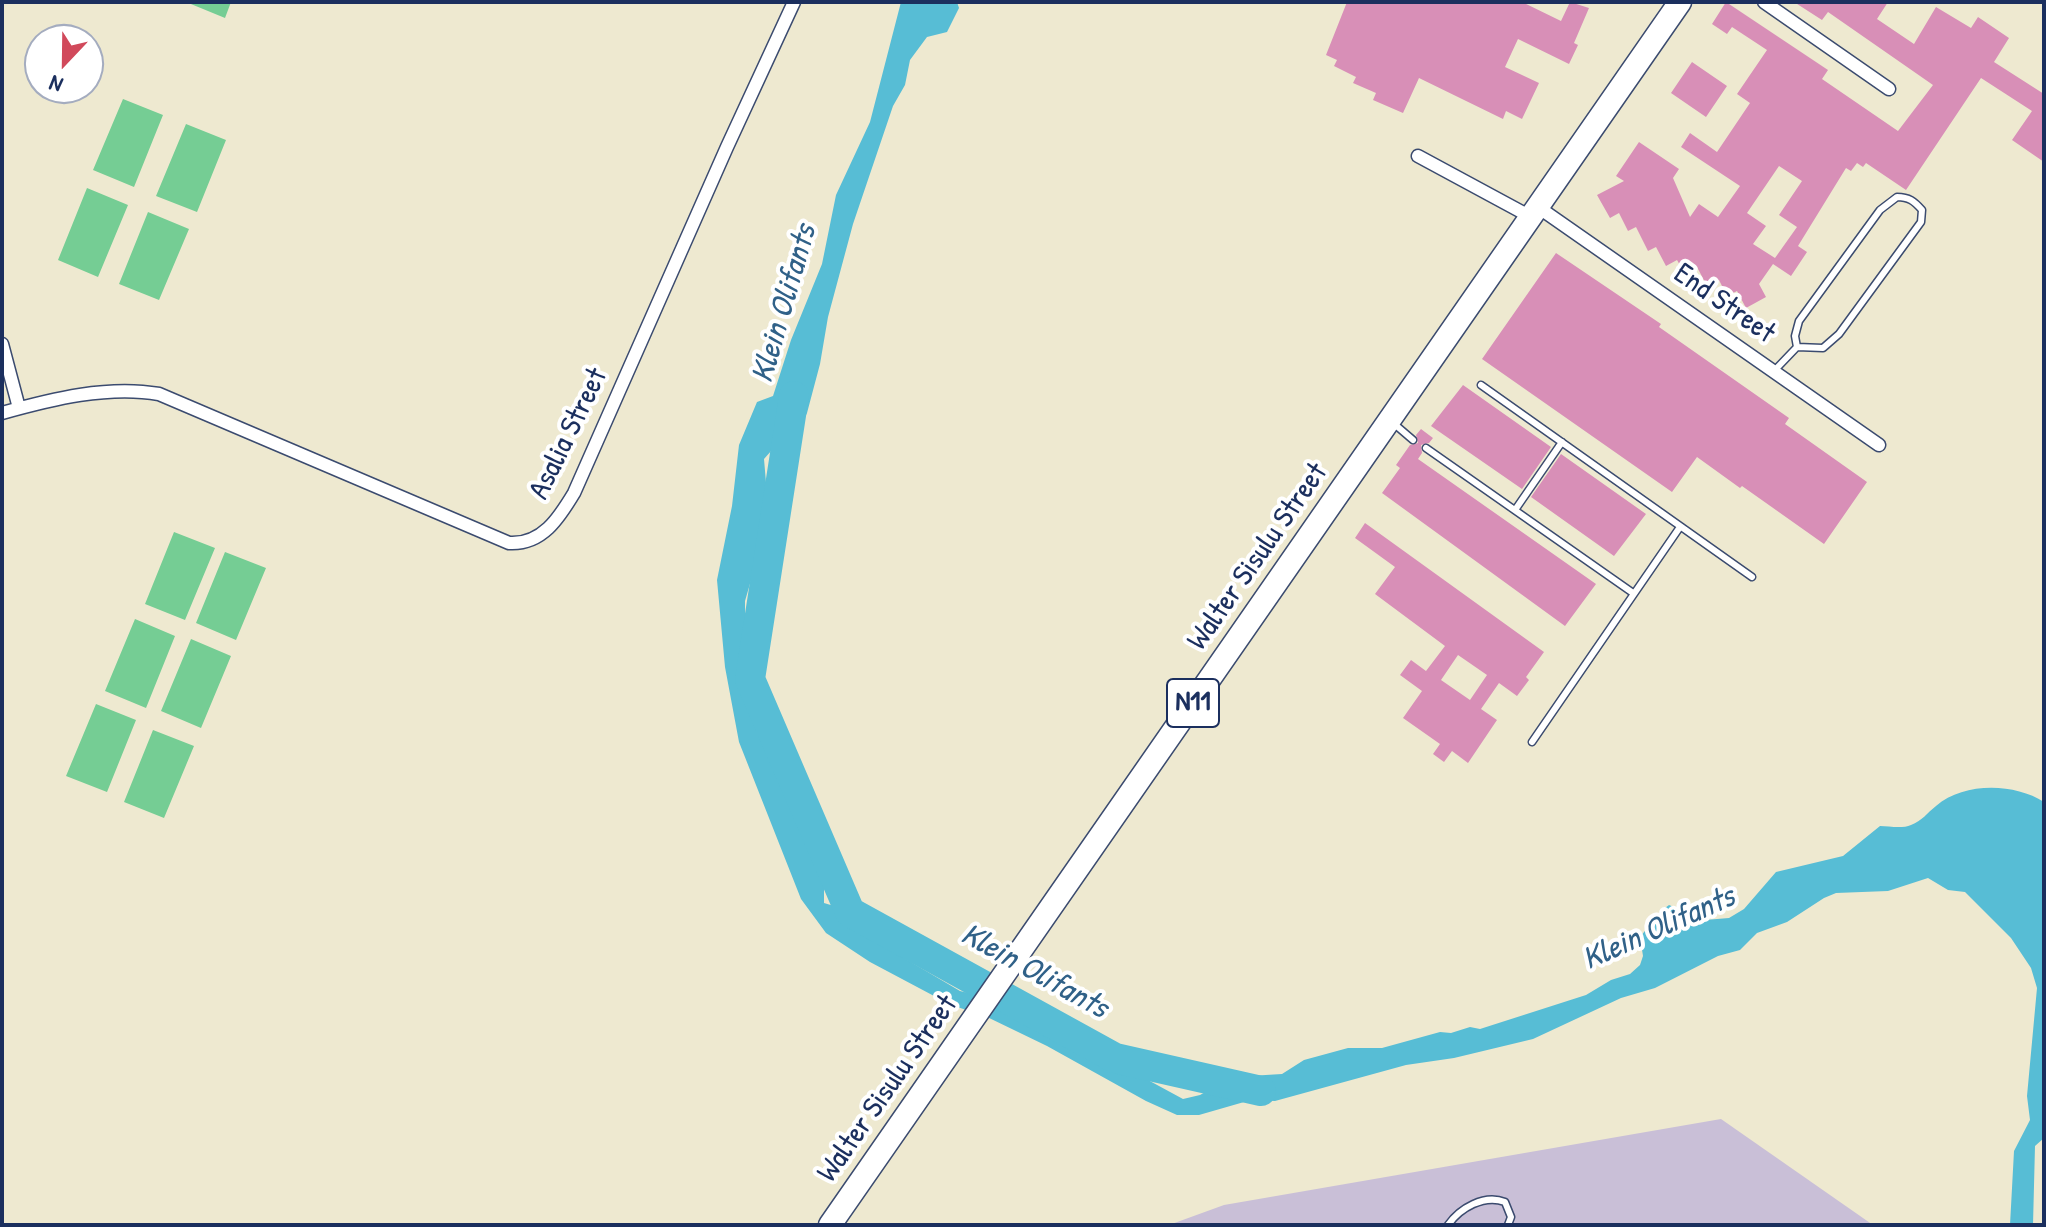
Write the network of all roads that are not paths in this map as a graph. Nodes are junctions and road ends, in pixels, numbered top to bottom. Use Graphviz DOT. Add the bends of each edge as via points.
graph roads {
  1 [pos="794,2"];
  2 [pos="1680,2"];
  3 [pos="1764,2"];
  4 [pos="1889,89"];
  5 [pos="1418,156"];
  6 [pos="1535,212"];
  7 [pos="2,344"];
  8 [pos="1797,347"];
  9 [pos="1774,371"];
  10 [pos="1481,385"];
  11 [pos="19,408"];
  12 [pos="2,413"];
  13 [pos="1389,420"];
  14 [pos="1413,440"];
  15 [pos="1562,442"];
  16 [pos="1879,445"];
  17 [pos="1426,448"];
  18 [pos="1515,510"];
  19 [pos="1680,527"];
  20 [pos="1752,577"];
  21 [pos="1633,593"];
  22 [pos="1532,742"];
  23 [pos="830,1225"];
  24 [pos="1448,1225"];
  25 [pos="1508,1225"];
  1 -- 11 [label="street, Asalia Street" via="574,493 550,527 535,538 509,543 159,394 131,389"];
  2 -- 6 [label="highway, Walter Sisulu Street / N11"];
  3 -- 4 [label="street"];
  5 -- 6 [label="street, End Street"];
  6 -- 9 [label="street, End Street"];
  6 -- 13 [label="highway, Walter Sisulu Street / N11"];
  7 -- 11 [label="street"];
  8 -- 8 [label="lane" via="1799,321 1880,210 1897,197 1914,201 1922,210 1921,222 1839,334 1823,348"];
  8 -- 9 [label="lane"];
  9 -- 16 [label="street, End Street"];
  10 -- 15 [label="lane"];
  11 -- 12 [label="street, Asalia Street"];
  13 -- 14 [label="lane"];
  13 -- 23 [label="highway, Walter Sisulu Street / N11"];
  15 -- 18 [label="lane"];
  15 -- 19 [label="lane"];
  17 -- 18 [label="lane"];
  18 -- 21 [label="lane"];
  19 -- 20 [label="lane"];
  19 -- 21 [label="lane"];
  21 -- 22 [label="lane"];
  24 -- 25 [label="lane" via="1457,1214 1495,1198 1505,1202 1511,1217"];
}
